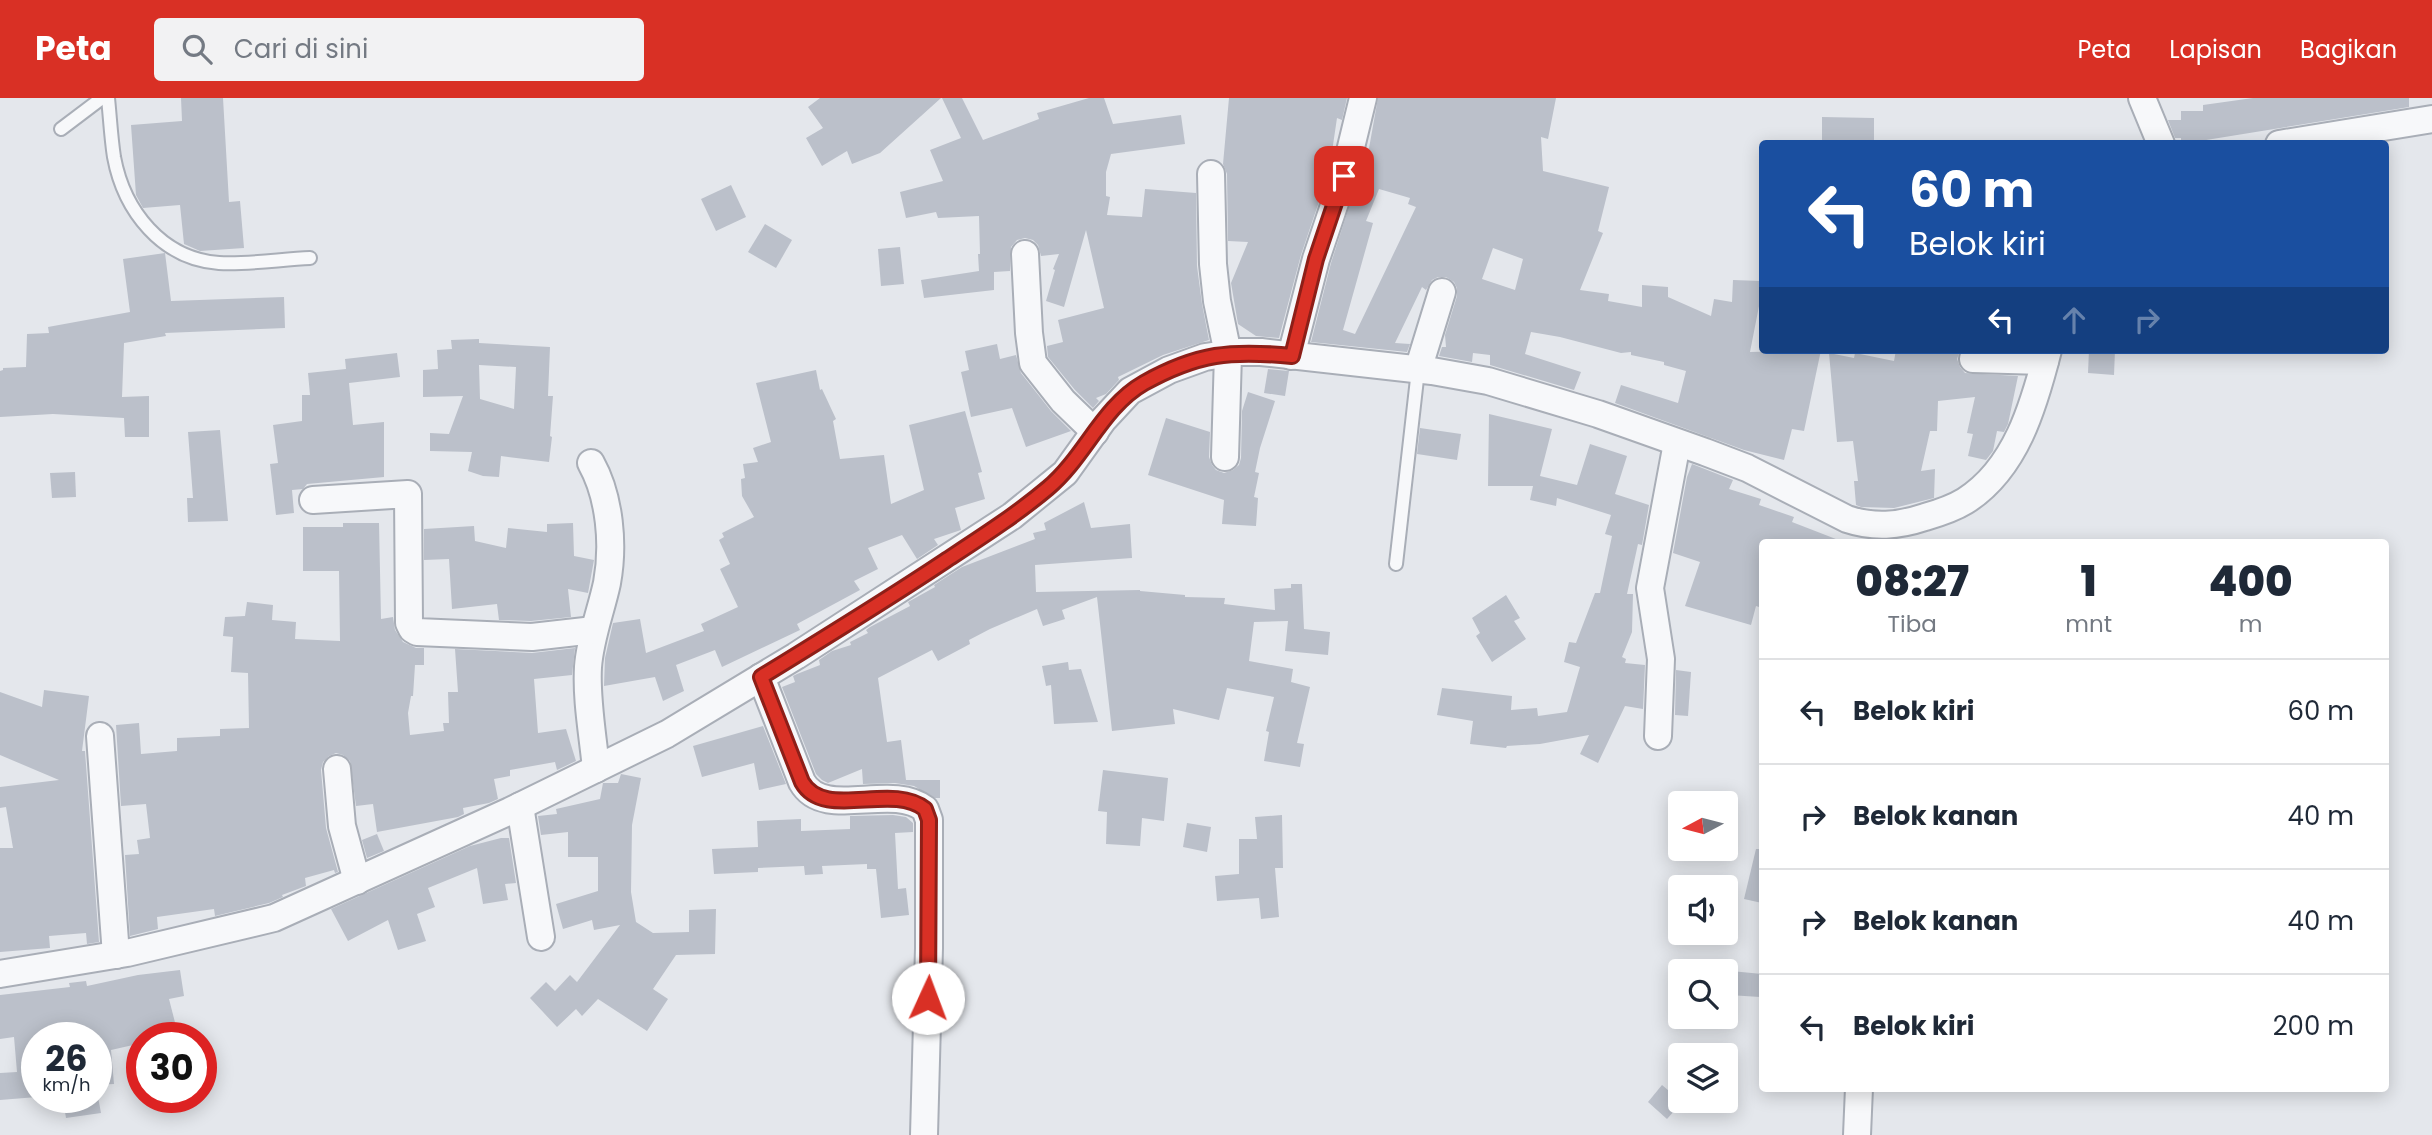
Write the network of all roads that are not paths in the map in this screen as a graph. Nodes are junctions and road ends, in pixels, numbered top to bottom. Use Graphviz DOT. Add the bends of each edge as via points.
graph roads {
  1 [pos="102,98"];
  2 [pos="108,98"];
  3 [pos="1363,98"];
  4 [pos="2143,98"];
  5 [pos="2432,118"];
  6 [pos="61,130"];
  7 [pos="2159,140"];
  8 [pos="2303,140"];
  9 [pos="1211,174"];
  10 [pos="1025,254"];
  11 [pos="310,258"];
  12 [pos="1442,292"];
  13 [pos="1228,354"];
  14 [pos="2047,355"];
  15 [pos="1292,356"];
  16 [pos="1973,359"];
  17 [pos="1418,370"];
  18 [pos="1095,432"];
  19 [pos="1677,443"];
  20 [pos="1225,457"];
  21 [pos="591,463"];
  22 [pos="313,500"];
  23 [pos="1920,531"];
  24 [pos="1396,564"];
  25 [pos="594,631"];
  26 [pos="761,677"];
  27 [pos="100,736"];
  28 [pos="1657,736"];
  29 [pos="337,769"];
  30 [pos="596,769"];
  31 [pos="520,806"];
  32 [pos="356,881"];
  33 [pos="541,937"];
  34 [pos="116,955"];
  35 [pos="0,974"];
  36 [pos="1859,1092"];
  37 [pos="924,1135"];
  38 [pos="1857,1135"];
  1 -- 6 [label="lane"];
  2 -- 11 [label="lane" via="114,158 125,190 143,225 166,244 179,254 219,263"];
  3 -- 15 [label="street"];
  4 -- 7 [label="street"];
  5 -- 8 [label="street"];
  9 -- 13 [label="street" via="1213,264"];
  10 -- 18 [label="street" via="1033,363"];
  12 -- 17 [label="street"];
  13 -- 15 [label="street"];
  13 -- 18 [label="street" via="1182,365 1142,384 1122,399"];
  13 -- 20 [label="street"];
  14 -- 16 [label="street"];
  14 -- 23 [label="street" via="2020,434 2000,469 1965,501"];
  15 -- 17 [label="street"];
  17 -- 19 [label="street" via="1498,383"];
  17 -- 24 [label="lane"];
  18 -- 26 [label="street" via="1065,473 1012,516"];
  19 -- 23 [label="street" via="1747,468 1860,524"];
  19 -- 28 [label="street" via="1650,588 1661,659"];
  21 -- 25 [label="street" via="602,490 610,553"];
  22 -- 25 [label="street" via="408,494 409,623 417,632 532,637"];
  25 -- 30 [label="street" via="588,683"];
  26 -- 30 [label="street" via="667,734"];
  26 -- 37 [label="street" via="810,793 823,800 911,800 925,809 929,820"];
  27 -- 34 [label="street"];
  29 -- 32 [label="street" via="342,826"];
  30 -- 31 [label="street"];
  31 -- 32 [label="street"];
  31 -- 33 [label="street"];
  32 -- 34 [label="street" via="274,918"];
  34 -- 35 [label="street"];
  36 -- 38 [label="street"];
}
